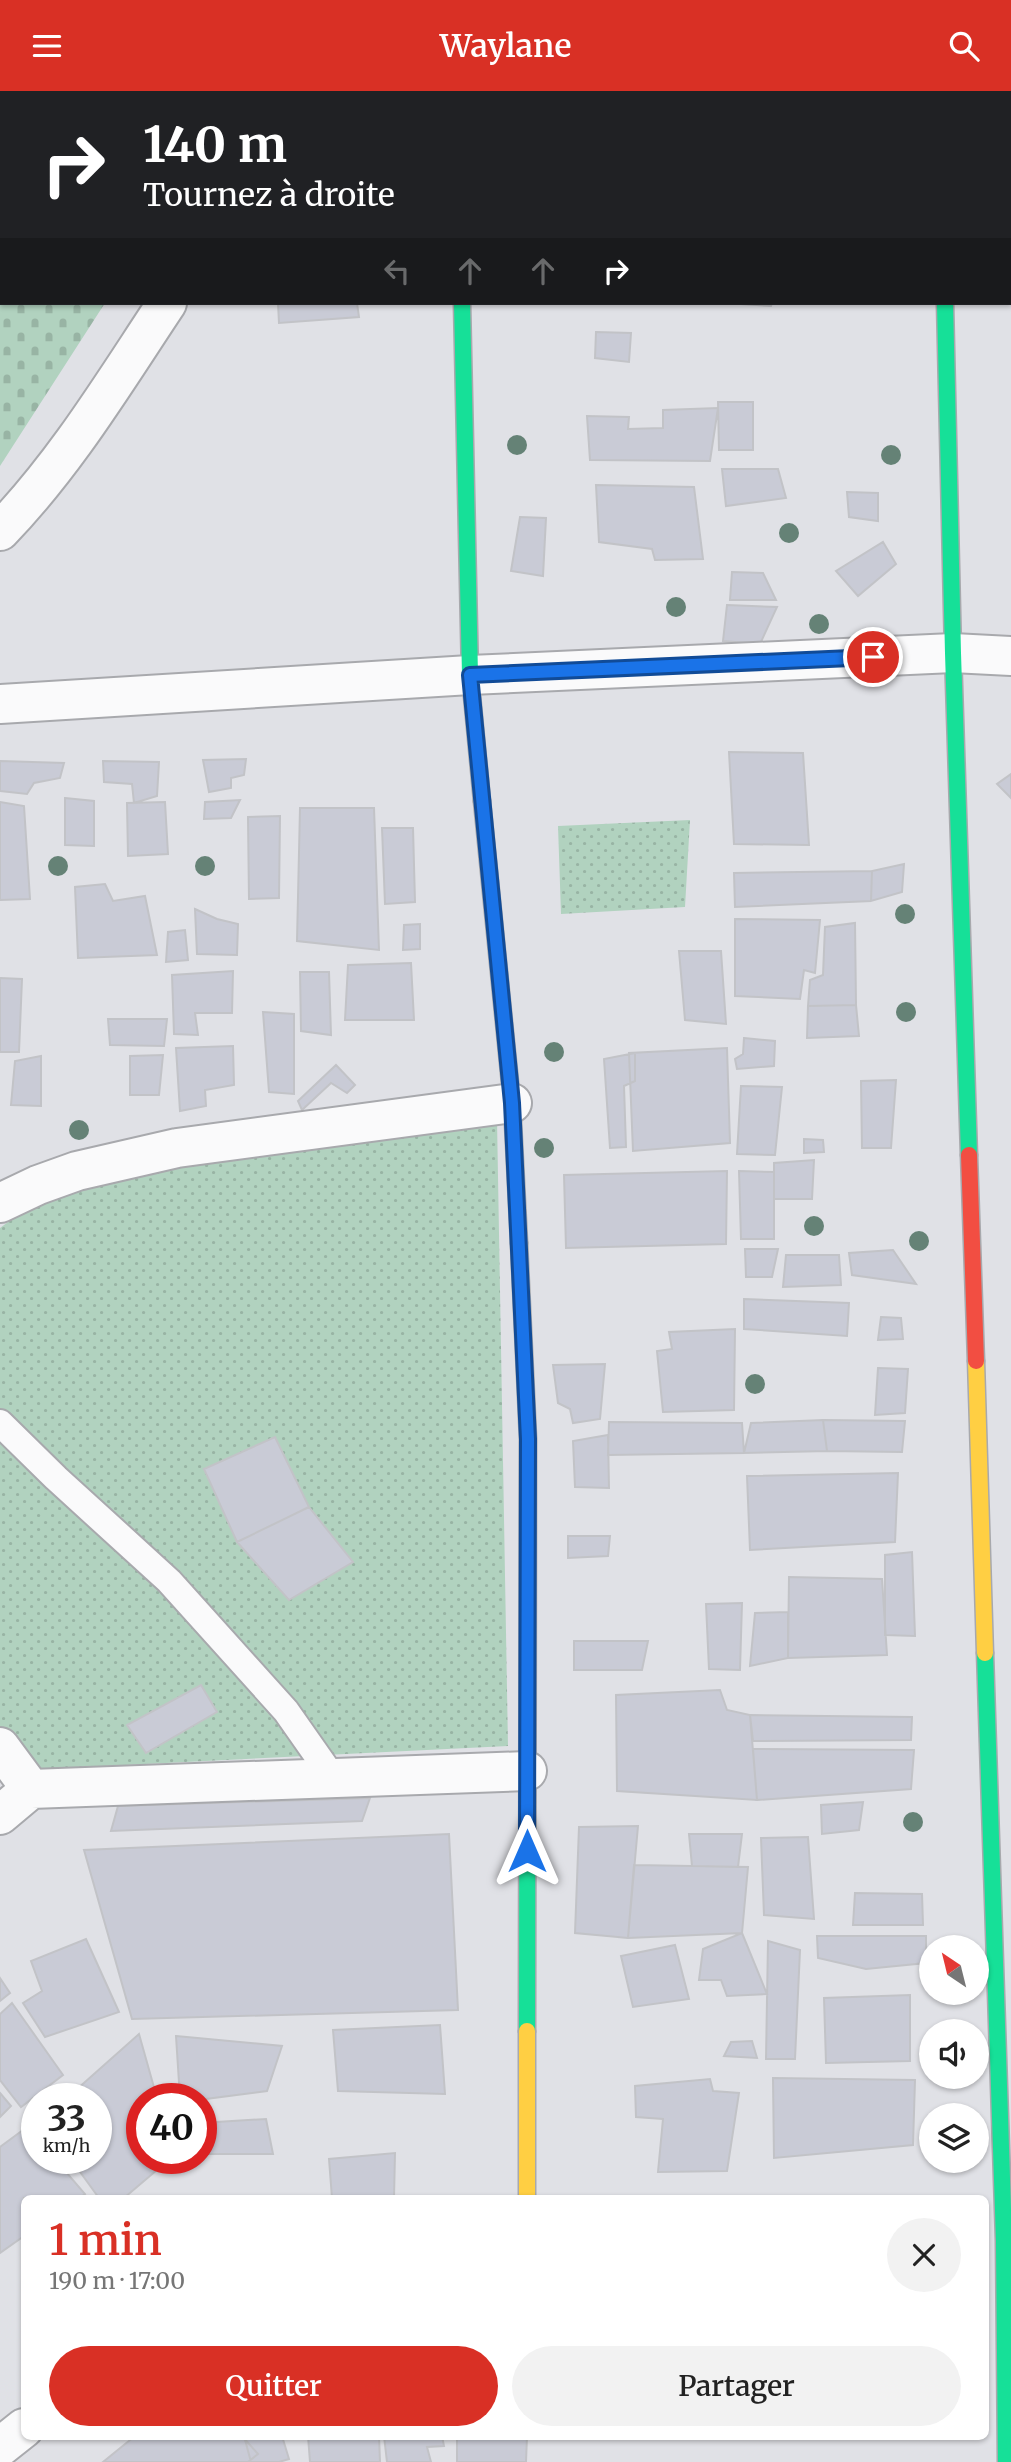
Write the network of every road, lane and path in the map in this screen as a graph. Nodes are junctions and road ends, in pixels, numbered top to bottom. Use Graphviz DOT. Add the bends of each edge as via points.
graph roads {
  1 [pos="166,305"];
  2 [pos="462,305"];
  3 [pos="944,305"];
  4 [pos="0,531"];
  5 [pos="953,653"];
  6 [pos="1011,656"];
  7 [pos="470,675"];
  8 [pos="0,705"];
  9 [pos="512,1103"];
  10 [pos="0,1203"];
  11 [pos="0,1423"];
  12 [pos="0,1747"];
  13 [pos="527,1771"];
  14 [pos="333,1779"];
  15 [pos="31,1789"];
  16 [pos="0,1815"];
  17 [pos="527,2195"];
  18 [pos="1000,2241"];
  19 [pos="21,2430"];
  20 [pos="0,2447"];
  21 [pos="1006,2462"];
  1 -- 4 [label="street" via="84,428"];
  2 -- 7 [label="street"];
  3 -- 5 [label="street"];
  5 -- 6 [label="street"];
  5 -- 7 [label="street"];
  5 -- 18 [label="street"];
  7 -- 8 [label="street"];
  7 -- 9 [label="street"];
  9 -- 10 [label="street" via="177,1148 77,1171"];
  9 -- 13 [label="street" via="528,1439"];
  11 -- 14 [label="lane" via="169,1581 286,1711"];
  12 -- 15 [label="street"];
  13 -- 14 [label="street"];
  13 -- 17 [label="street"];
  14 -- 15 [label="street"];
  15 -- 16 [label="street"];
  18 -- 21 [label="street"];
  19 -- 20 [label="street"];
}
